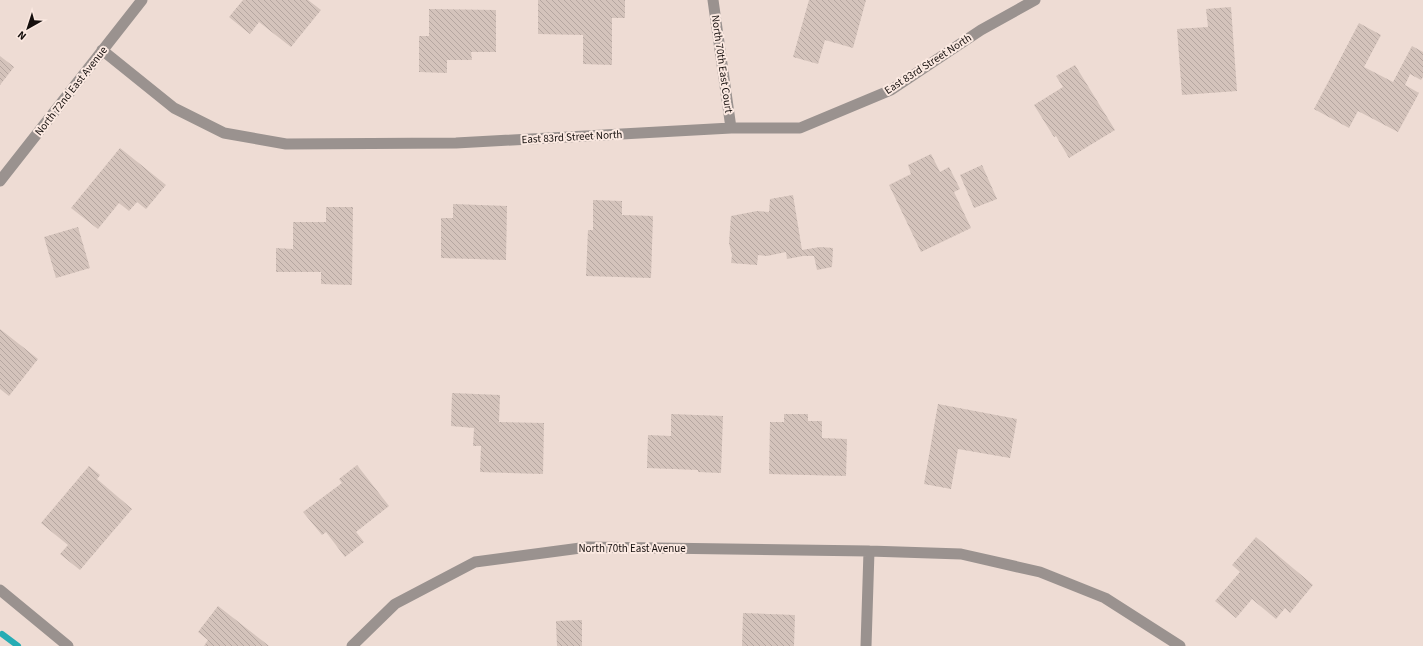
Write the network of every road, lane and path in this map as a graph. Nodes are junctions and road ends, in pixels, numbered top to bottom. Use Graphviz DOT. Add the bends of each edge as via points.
graph roads {
  1 [pos="142,0"];
  2 [pos="713,0"];
  3 [pos="1035,0"];
  4 [pos="102,50"];
  5 [pos="731,128"];
  6 [pos="0,181"];
  7 [pos="869,551"];
  8 [pos="0,590"];
  9 [pos="68,646"];
  10 [pos="352,646"];
  11 [pos="866,646"];
  12 [pos="1180,646"];
  1 -- 4 [label="street, North 72nd East Avenue"];
  2 -- 5 [label="street, North 70th East Court"];
  3 -- 5 [label="street, East 83rd Street North" via="981,30 891,90 800,128"];
  4 -- 5 [label="street, East 83rd Street North" via="174,108 224,133 286,144 456,143"];
  4 -- 6 [label="street, North 72nd East Avenue"];
  7 -- 10 [label="street, North 70th East Avenue" via="588,547 475,562 395,604"];
  7 -- 11 [label="street"];
  7 -- 12 [label="street, North 70th East Avenue" via="961,554 1040,572 1105,598"];
  8 -- 9 [label="street"];
}
